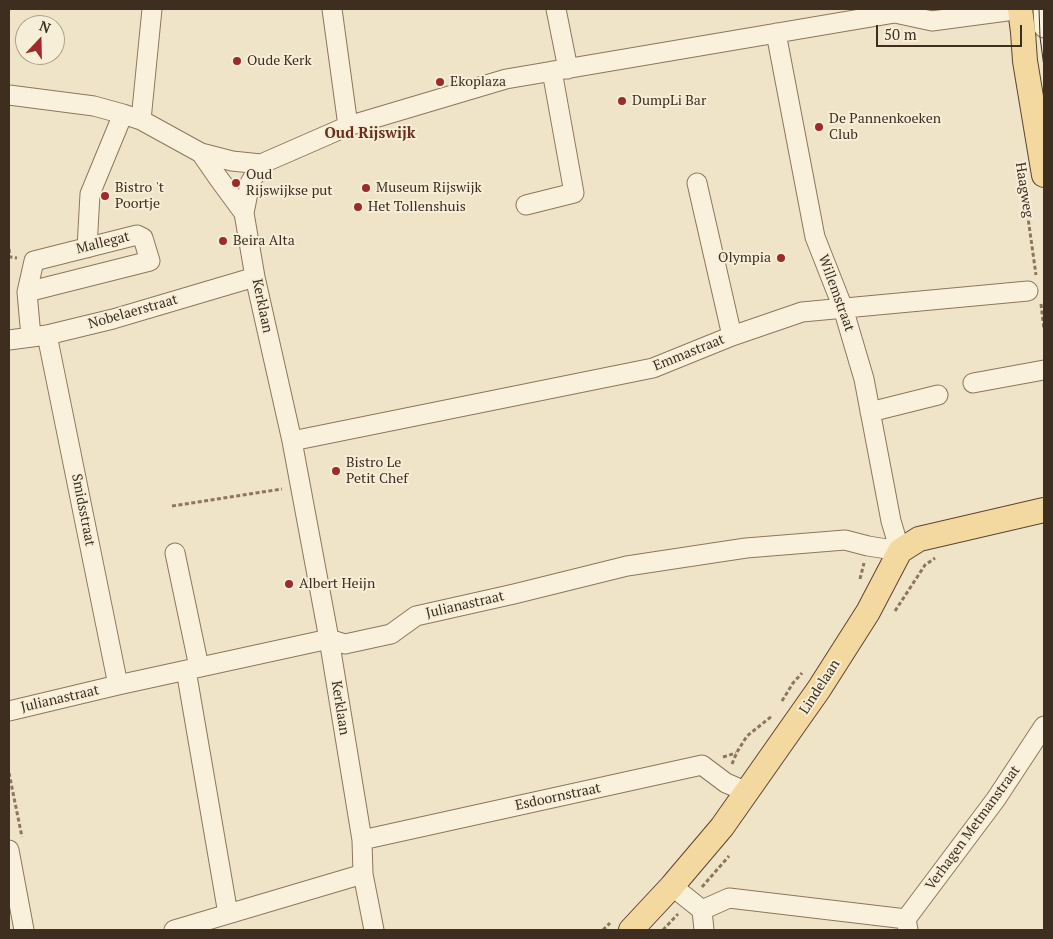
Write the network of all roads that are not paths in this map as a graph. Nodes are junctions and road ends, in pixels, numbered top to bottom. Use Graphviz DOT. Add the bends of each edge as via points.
graph roads {
  1 [pos="152,9"];
  2 [pos="332,9"];
  3 [pos="556,9"];
  4 [pos="1021,9"];
  5 [pos="1043,9"];
  6 [pos="902,11"];
  7 [pos="1044,28"];
  8 [pos="776,33"];
  9 [pos="560,70"];
  10 [pos="9,95"];
  11 [pos="123,114"];
  12 [pos="141,120"];
  13 [pos="348,126"];
  14 [pos="201,153"];
  15 [pos="261,164"];
  16 [pos="1033,176"];
  17 [pos="697,183"];
  18 [pos="526,205"];
  19 [pos="244,213"];
  20 [pos="87,248"];
  21 [pos="256,277"];
  22 [pos="1035,288"];
  23 [pos="27,292"];
  24 [pos="843,308"];
  25 [pos="39,336"];
  26 [pos="732,336"];
  27 [pos="9,340"];
  28 [pos="1044,370"];
  29 [pos="973,383"];
  30 [pos="938,396"];
  31 [pos="870,412"];
  32 [pos="292,441"];
  33 [pos="1044,510"];
  34 [pos="900,551"];
  35 [pos="175,553"];
  36 [pos="329,639"];
  37 [pos="193,669"];
  38 [pos="118,685"];
  39 [pos="9,711"];
  40 [pos="1044,726"];
  41 [pos="736,788"];
  42 [pos="362,840"];
  43 [pos="9,850"];
  44 [pos="363,874"];
  45 [pos="672,886"];
  46 [pos="696,906"];
  47 [pos="228,914"];
  48 [pos="623,924"];
  49 [pos="907,924"];
  50 [pos="24,930"];
  51 [pos="174,930"];
  52 [pos="374,930"];
  53 [pos="704,930"];
  1 -- 12 [label="street"];
  2 -- 13 [label="street"];
  3 -- 9 [label="street"];
  4 -- 6 [label="street" via="932,21"];
  4 -- 16 [label="main road, Haagweg"];
  5 -- 7 [label="street"];
  6 -- 8 [label="street"];
  8 -- 9 [label="street"];
  8 -- 24 [label="street, Willemstraat" via="815,237"];
  9 -- 13 [label="street" via="506,79"];
  9 -- 18 [label="street" via="574,193"];
  10 -- 11 [label="street" via="94,106"];
  11 -- 12 [label="street"];
  11 -- 20 [label="street" via="90,194"];
  12 -- 14 [label="street"];
  13 -- 15 [label="street"];
  14 -- 15 [label="street"];
  14 -- 19 [label="street, Kerklaan"];
  15 -- 19 [label="street, Kerklaan" via="250,183"];
  17 -- 26 [label="street"];
  19 -- 21 [label="street, Kerklaan"];
  20 -- 23 [label="street, Mallegat" via="34,261"];
  20 -- 23 [label="street, Mallegat" via="137,235 143,238 150,262"];
  21 -- 25 [label="street, Nobelaerstraat" via="113,319"];
  21 -- 32 [label="street, Kerklaan"];
  22 -- 24 [label="street, Emmastraat"];
  23 -- 25 [label="street, Mallegat"];
  24 -- 26 [label="street, Emmastraat" via="802,312"];
  24 -- 31 [label="street, Willemstraat" via="864,378"];
  25 -- 27 [label="street, Nobelaerstraat"];
  25 -- 38 [label="street, Smidsstraat"];
  26 -- 32 [label="street, Emmastraat" via="654,368"];
  28 -- 29 [label="street"];
  30 -- 31 [label="street"];
  31 -- 34 [label="street, Willemstraat"];
  32 -- 36 [label="street, Kerklaan"];
  33 -- 34 [label="main road" via="919,539"];
  34 -- 36 [label="street, Julianastraat" via="845,540 746,548 627,566 416,616 391,634 346,644"];
  34 -- 41 [label="main road, Lindelaan" via="868,612 819,690"];
  35 -- 37 [label="street"];
  36 -- 37 [label="street, Julianastraat"];
  36 -- 42 [label="street, Kerklaan"];
  37 -- 38 [label="street, Julianastraat"];
  37 -- 47 [label="street"];
  38 -- 39 [label="street, Julianastraat"];
  40 -- 49 [label="street, Verhagen Metmanstraat"];
  41 -- 42 [label="street, Esdoornstraat" via="702,765"];
  41 -- 45 [label="main road, Lindelaan" via="722,827"];
  42 -- 44 [label="street, Kerklaan"];
  43 -- 50 [label="street"];
  44 -- 47 [label="street"];
  44 -- 52 [label="street, Kerklaan"];
  45 -- 46 [label="street"];
  45 -- 48 [label="main road, Lindelaan"];
  46 -- 49 [label="street" via="729,898"];
  46 -- 53 [label="street"];
  47 -- 51 [label="street"];
}
